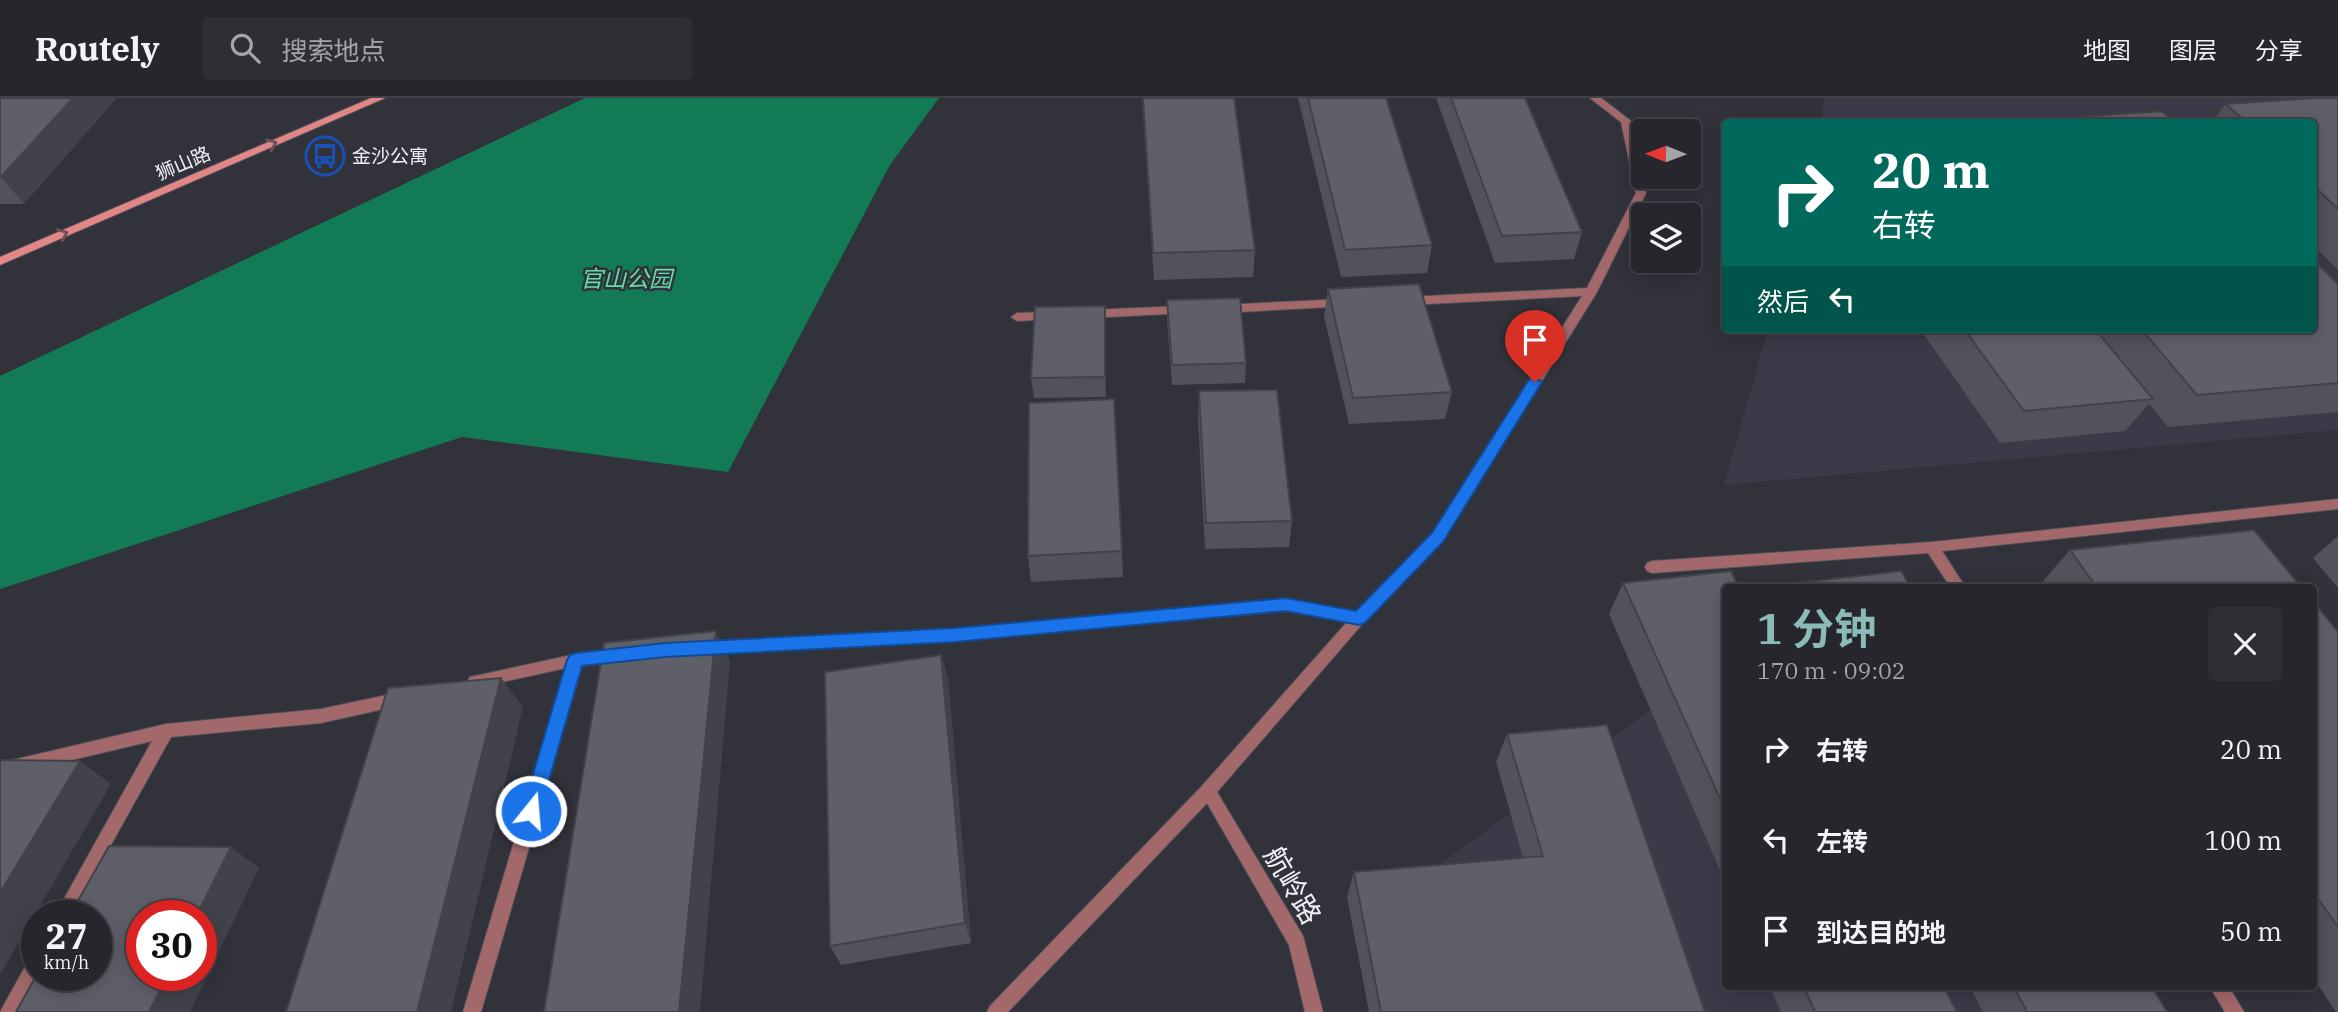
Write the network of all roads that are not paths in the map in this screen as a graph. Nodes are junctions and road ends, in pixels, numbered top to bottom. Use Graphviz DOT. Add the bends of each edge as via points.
graph roads {
  1 [pos="380,98"];
  2 [pos="1595,98"];
  3 [pos="0,261"];
  4 [pos="1591,292"];
  5 [pos="1399,301"];
  6 [pos="1358,303"];
  7 [pos="1208,309"];
  8 [pos="1194,310"];
  9 [pos="1071,315"];
  10 [pos="1058,316"];
  11 [pos="1017,317"];
  12 [pos="2338,505"];
  13 [pos="1932,547"];
  14 [pos="1652,567"];
  15 [pos="1956,584"];
  16 [pos="1359,618"];
  17 [pos="693,649"];
  18 [pos="640,653"];
  19 [pos="576,660"];
  20 [pos="455,687"];
  21 [pos="415,696"];
  22 [pos="166,731"];
  23 [pos="0,770"];
  24 [pos="1208,791"];
  25 [pos="71,900"];
  26 [pos="2221,990"];
  27 [pos="21,991"];
  28 [pos="9,1012"];
  29 [pos="472,1012"];
  30 [pos="996,1012"];
  31 [pos="1314,1012"];
  32 [pos="2235,1012"];
  3 -- 1 [label="main road, 狮山路, one-way"];
  2 -- 4 [label="street" via="1626,121 1642,192"];
  4 -- 5 [label="street"];
  4 -- 16 [label="street" via="1437,538"];
  6 -- 7 [label="street"];
  8 -- 9 [label="street"];
  10 -- 11 [label="street"];
  12 -- 13 [label="street"];
  13 -- 14 [label="street"];
  13 -- 15 [label="street"];
  16 -- 17 [label="street" via="1286,604 955,635"];
  16 -- 24 [label="street"];
  18 -- 19 [label="street"];
  19 -- 20 [label="street"];
  19 -- 29 [label="street"];
  21 -- 22 [label="street" via="321,716"];
  22 -- 23 [label="street"];
  22 -- 25 [label="street"];
  24 -- 30 [label="street"];
  24 -- 31 [label="street, 航岭路" via="1297,942"];
  26 -- 32 [label="street"];
  27 -- 28 [label="street"];
}
